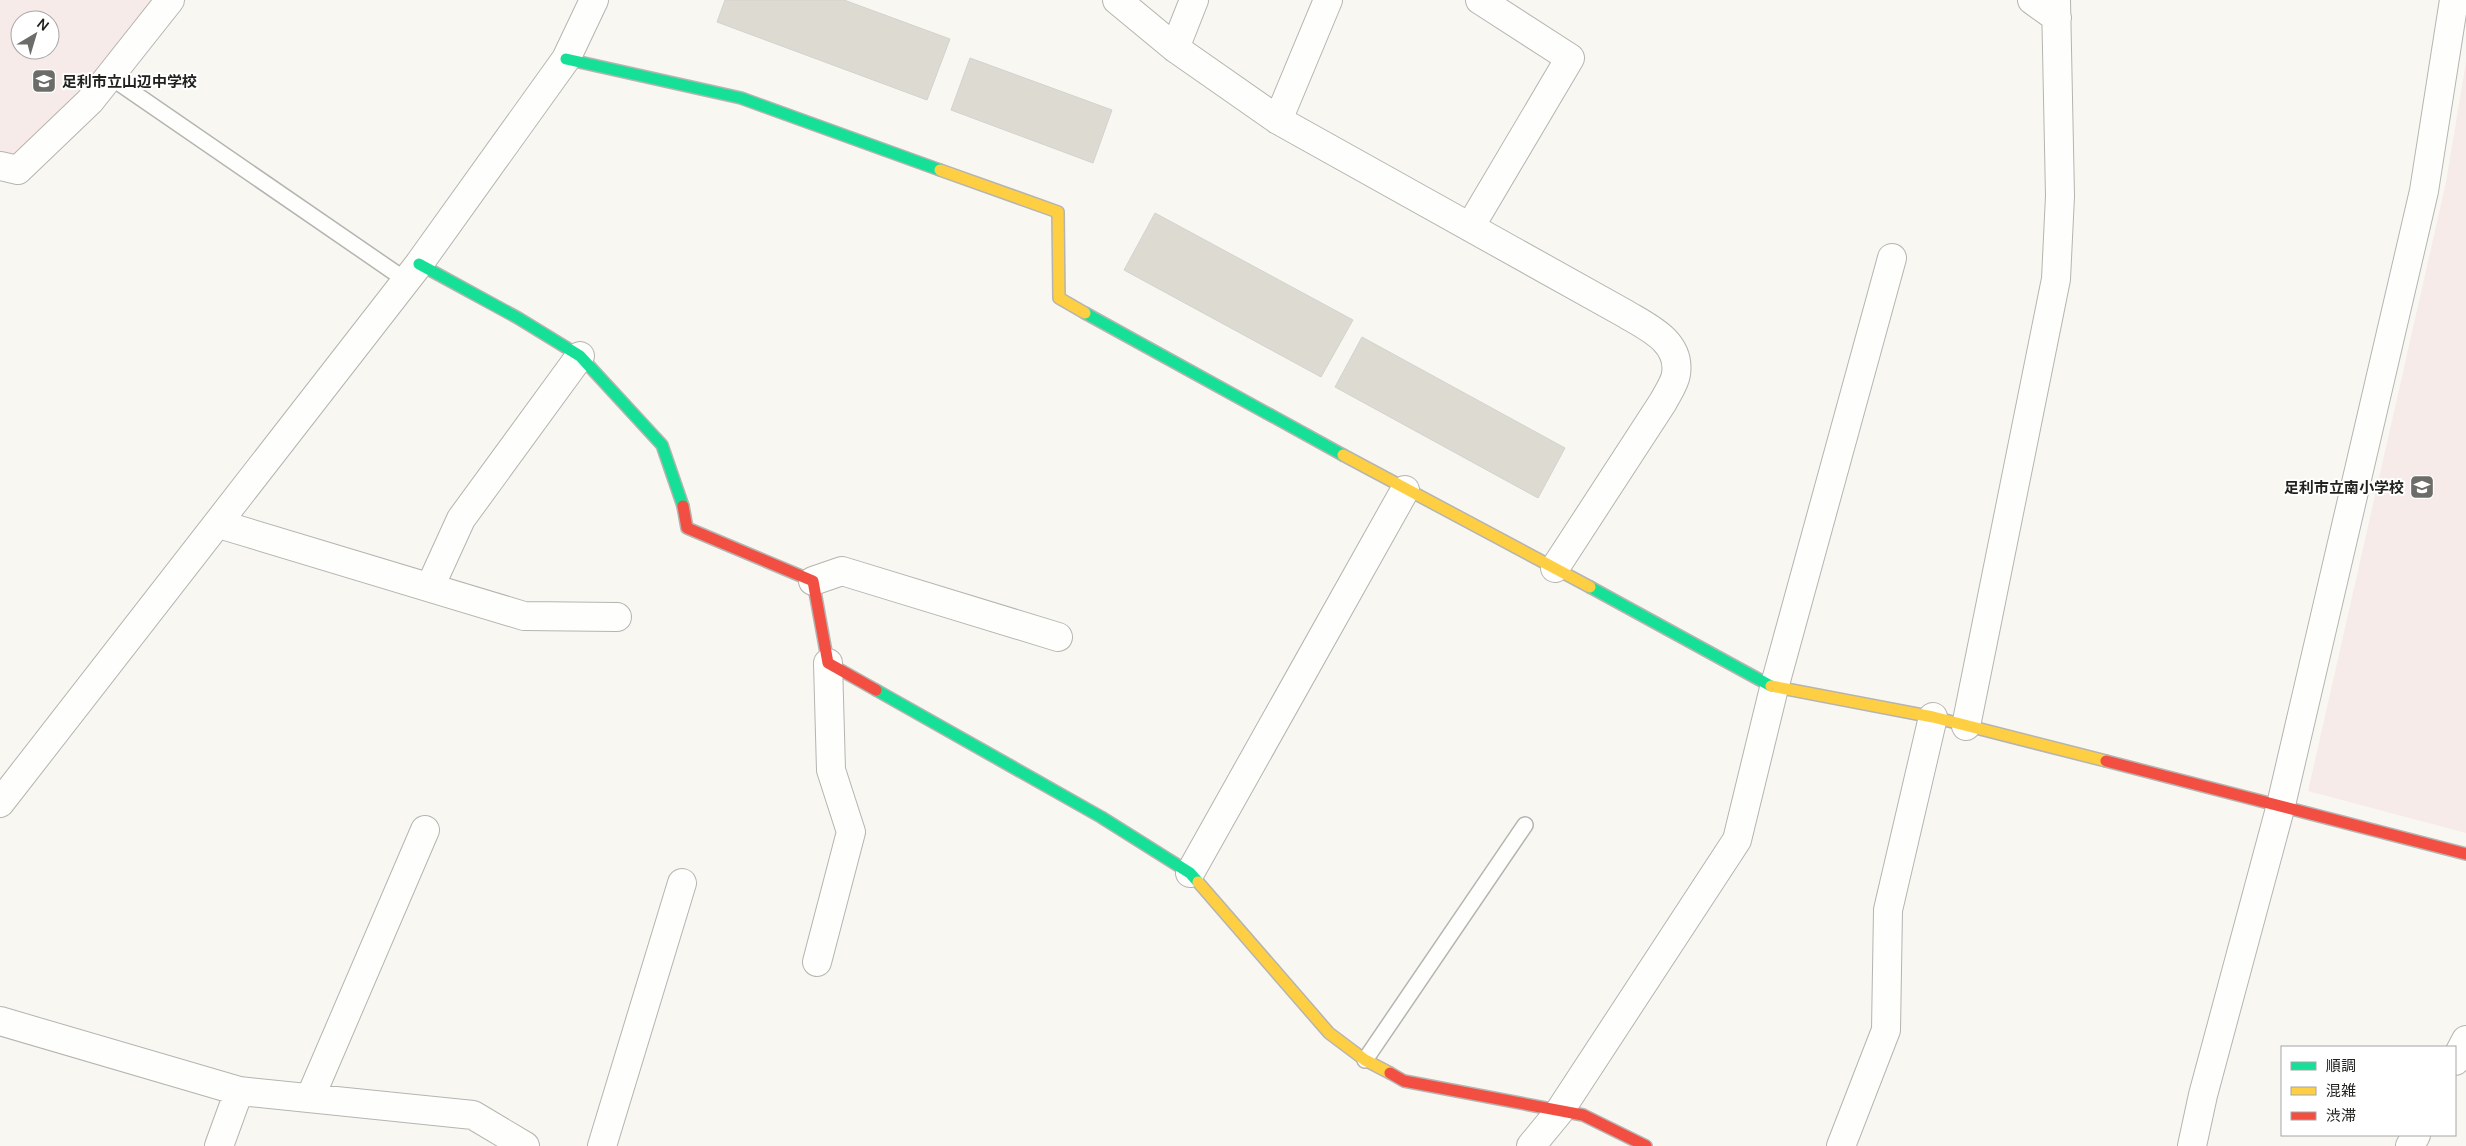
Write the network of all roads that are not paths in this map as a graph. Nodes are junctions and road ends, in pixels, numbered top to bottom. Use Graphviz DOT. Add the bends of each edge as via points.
graph roads {
  1 [pos="170,0"];
  2 [pos="594,0"];
  3 [pos="1117,0"];
  4 [pos="1194,0"];
  5 [pos="1328,0"];
  6 [pos="1480,0"];
  7 [pos="2032,0"];
  8 [pos="2454,0"];
  9 [pos="2056,9"];
  10 [pos="1175,48"];
  11 [pos="566,59"];
  12 [pos="109,76"];
  13 [pos="1278,120"];
  14 [pos="0,166"];
  15 [pos="1470,227"];
  16 [pos="1892,258"];
  17 [pos="413,272"];
  18 [pos="580,356"];
  19 [pos="1405,490"];
  20 [pos="218,524"];
  21 [pos="1555,568"];
  22 [pos="813,582"];
  23 [pos="430,587"];
  24 [pos="617,617"];
  25 [pos="1058,636"];
  26 [pos="828,663"];
  27 [pos="1774,688"];
  28 [pos="1933,717"];
  29 [pos="1966,726"];
  30 [pos="0,803"];
  31 [pos="2281,805"];
  32 [pos="1525,825"];
  33 [pos="426,830"];
  34 [pos="2466,854"];
  35 [pos="1190,873"];
  36 [pos="682,883"];
  37 [pos="817,962"];
  38 [pos="0,1020"];
  39 [pos="1365,1060"];
  40 [pos="239,1091"];
  41 [pos="310,1098"];
  42 [pos="1560,1112"];
  43 [pos="219,1146"];
  44 [pos="525,1146"];
  45 [pos="602,1146"];
  46 [pos="1531,1146"];
  47 [pos="1646,1146"];
  48 [pos="1841,1146"];
  49 [pos="2192,1146"];
  1 -- 12 [label="street"];
  2 -- 11 [label="street"];
  3 -- 10 [label="street"];
  4 -- 10 [label="street"];
  5 -- 13 [label="street"];
  6 -- 15 [label="street" via="1570,58"];
  7 -- 9 [label="street"];
  8 -- 31 [label="street" via="2424,191"];
  9 -- 29 [label="street" via="2060,196 2056,280"];
  10 -- 13 [label="street"];
  11 -- 17 [label="street"];
  11 -- 19 [label="street" via="741,98 1058,212 1059,298"];
  12 -- 14 [label="street" via="90,101 18,170"];
  12 -- 17 [label="lane"];
  13 -- 15 [label="street"];
  15 -- 21 [label="street" via="1659,334 1676,359 1676,375 1663,402"];
  16 -- 27 [label="street"];
  17 -- 18 [label="street" via="518,318"];
  17 -- 20 [label="street"];
  18 -- 22 [label="street" via="662,445 680,494 686,528"];
  18 -- 23 [label="street" via="460,519"];
  19 -- 21 [label="street"];
  19 -- 35 [label="street"];
  20 -- 23 [label="street"];
  20 -- 30 [label="street"];
  21 -- 27 [label="street"];
  22 -- 25 [label="street" via="842,572"];
  22 -- 26 [label="street"];
  23 -- 24 [label="street" via="524,616"];
  26 -- 35 [label="street" via="1101,817"];
  26 -- 37 [label="street" via="831,770 851,832"];
  27 -- 28 [label="street"];
  27 -- 42 [label="street" via="1737,840"];
  28 -- 29 [label="street"];
  28 -- 48 [label="street" via="1888,910 1886,1030"];
  29 -- 31 [label="street"];
  31 -- 34 [label="street"];
  31 -- 49 [label="street"];
  32 -- 39 [label="lane"];
  33 -- 41 [label="street"];
  35 -- 39 [label="street" via="1329,1033"];
  36 -- 45 [label="street"];
  38 -- 40 [label="street"];
  39 -- 42 [label="street" via="1404,1081"];
  40 -- 41 [label="street"];
  40 -- 43 [label="street"];
  41 -- 44 [label="street" via="473,1115"];
  42 -- 46 [label="street"];
  42 -- 47 [label="street" via="1583,1115"];
}
